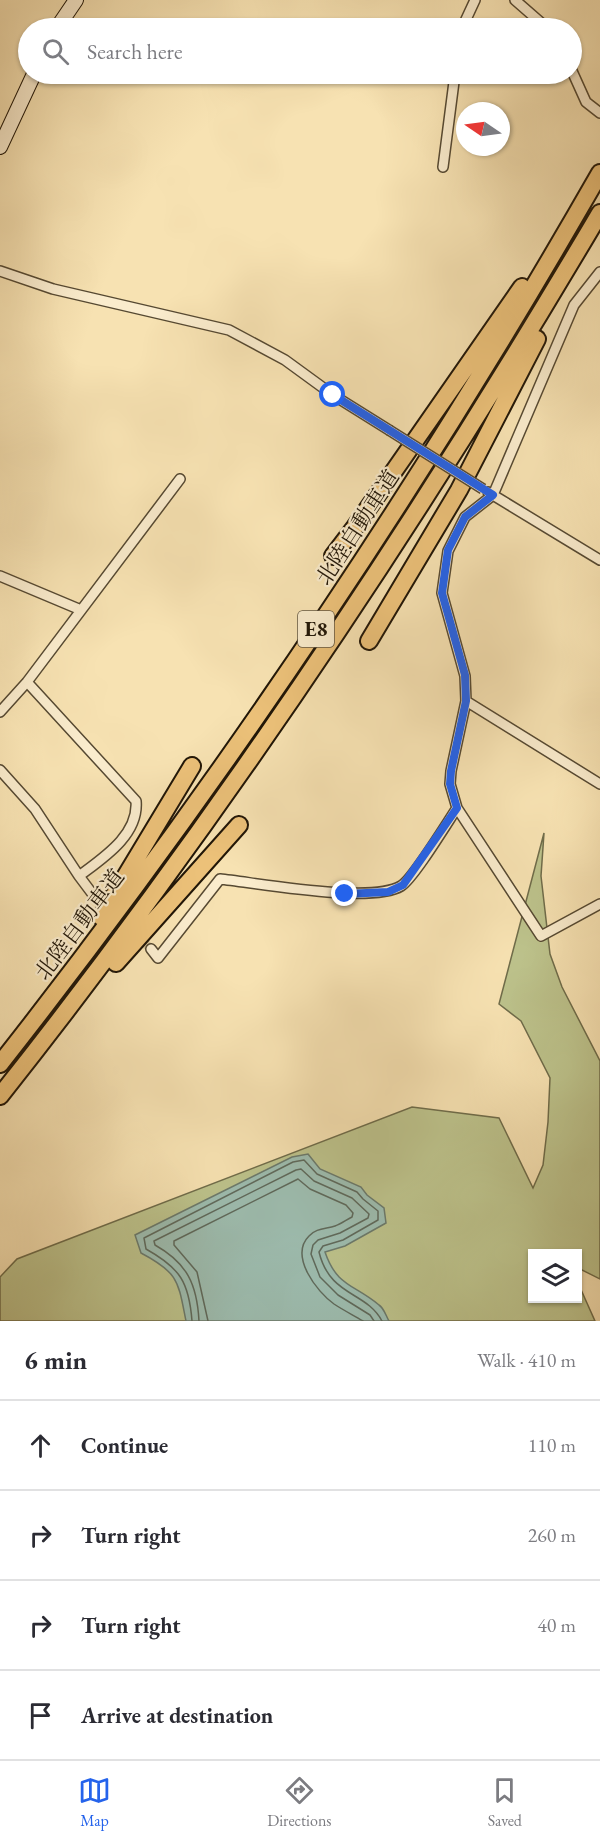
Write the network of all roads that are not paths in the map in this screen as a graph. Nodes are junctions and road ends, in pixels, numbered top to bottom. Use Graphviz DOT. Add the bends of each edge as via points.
graph roads {
  1 [pos="76,0"];
  2 [pos="475,0"];
  3 [pos="515,0"];
  4 [pos="64,18"];
  5 [pos="467,18"];
  6 [pos="536,18"];
  7 [pos="29,84"];
  8 [pos="454,84"];
  9 [pos="578,84"];
  10 [pos="600,113"];
  11 [pos="0,147"];
  12 [pos="600,166"];
  13 [pos="443,167"];
  14 [pos="600,173"];
  15 [pos="600,215"];
  16 [pos="0,271"];
  17 [pos="600,272"];
  18 [pos="180,479"];
  19 [pos="493,495"];
  20 [pos="333,556"];
  21 [pos="600,560"];
  22 [pos="0,576"];
  23 [pos="81,610"];
  24 [pos="369,641"];
  25 [pos="27,682"];
  26 [pos="466,701"];
  27 [pos="0,712"];
  28 [pos="192,766"];
  29 [pos="0,770"];
  30 [pos="600,784"];
  31 [pos="457,808"];
  32 [pos="239,825"];
  33 [pos="79,876"];
  34 [pos="94,896"];
  35 [pos="600,904"];
  36 [pos="151,949"];
  37 [pos="0,1063"];
  38 [pos="0,1096"];
  39 [pos="0,1105"];
  1 -- 4 [label="street"];
  2 -- 5 [label="street"];
  3 -- 6 [label="street"];
  7 -- 11 [label="street"];
  8 -- 13 [label="street"];
  9 -- 10 [label="street" via="586,102"];
  12 -- 20 [label="highway" via="530,275"];
  14 -- 37 [label="highway, 北陸自動車道 / E8" via="485,369 321,622 139,883"];
  15 -- 24 [label="highway" via="459,490"];
  15 -- 38 [label="highway, 北陸自動車道 / E8" via="453,455 306,678 154,896"];
  16 -- 19 [label="street, bridge" via="53,289 229,330 285,360 333,395"];
  17 -- 19 [label="street" via="574,305"];
  18 -- 23 [label="street"];
  19 -- 21 [label="street"];
  19 -- 26 [label="street" via="465,517 448,550 442,593 465,675"];
  22 -- 23 [label="street"];
  23 -- 25 [label="street"];
  25 -- 27 [label="street"];
  25 -- 33 [label="street" via="136,801 137,813 131,827 110,853"];
  26 -- 30 [label="street"];
  26 -- 31 [label="street" via="451,771 450,784"];
  28 -- 37 [label="highway" via="92,932"];
  29 -- 33 [label="street" via="35,809"];
  31 -- 35 [label="street" via="541,936"];
  31 -- 36 [label="street" via="403,885 388,892 345,894 220,879 158,957"];
  32 -- 39 [label="highway" via="112,967"];
  33 -- 34 [label="street"];
}
